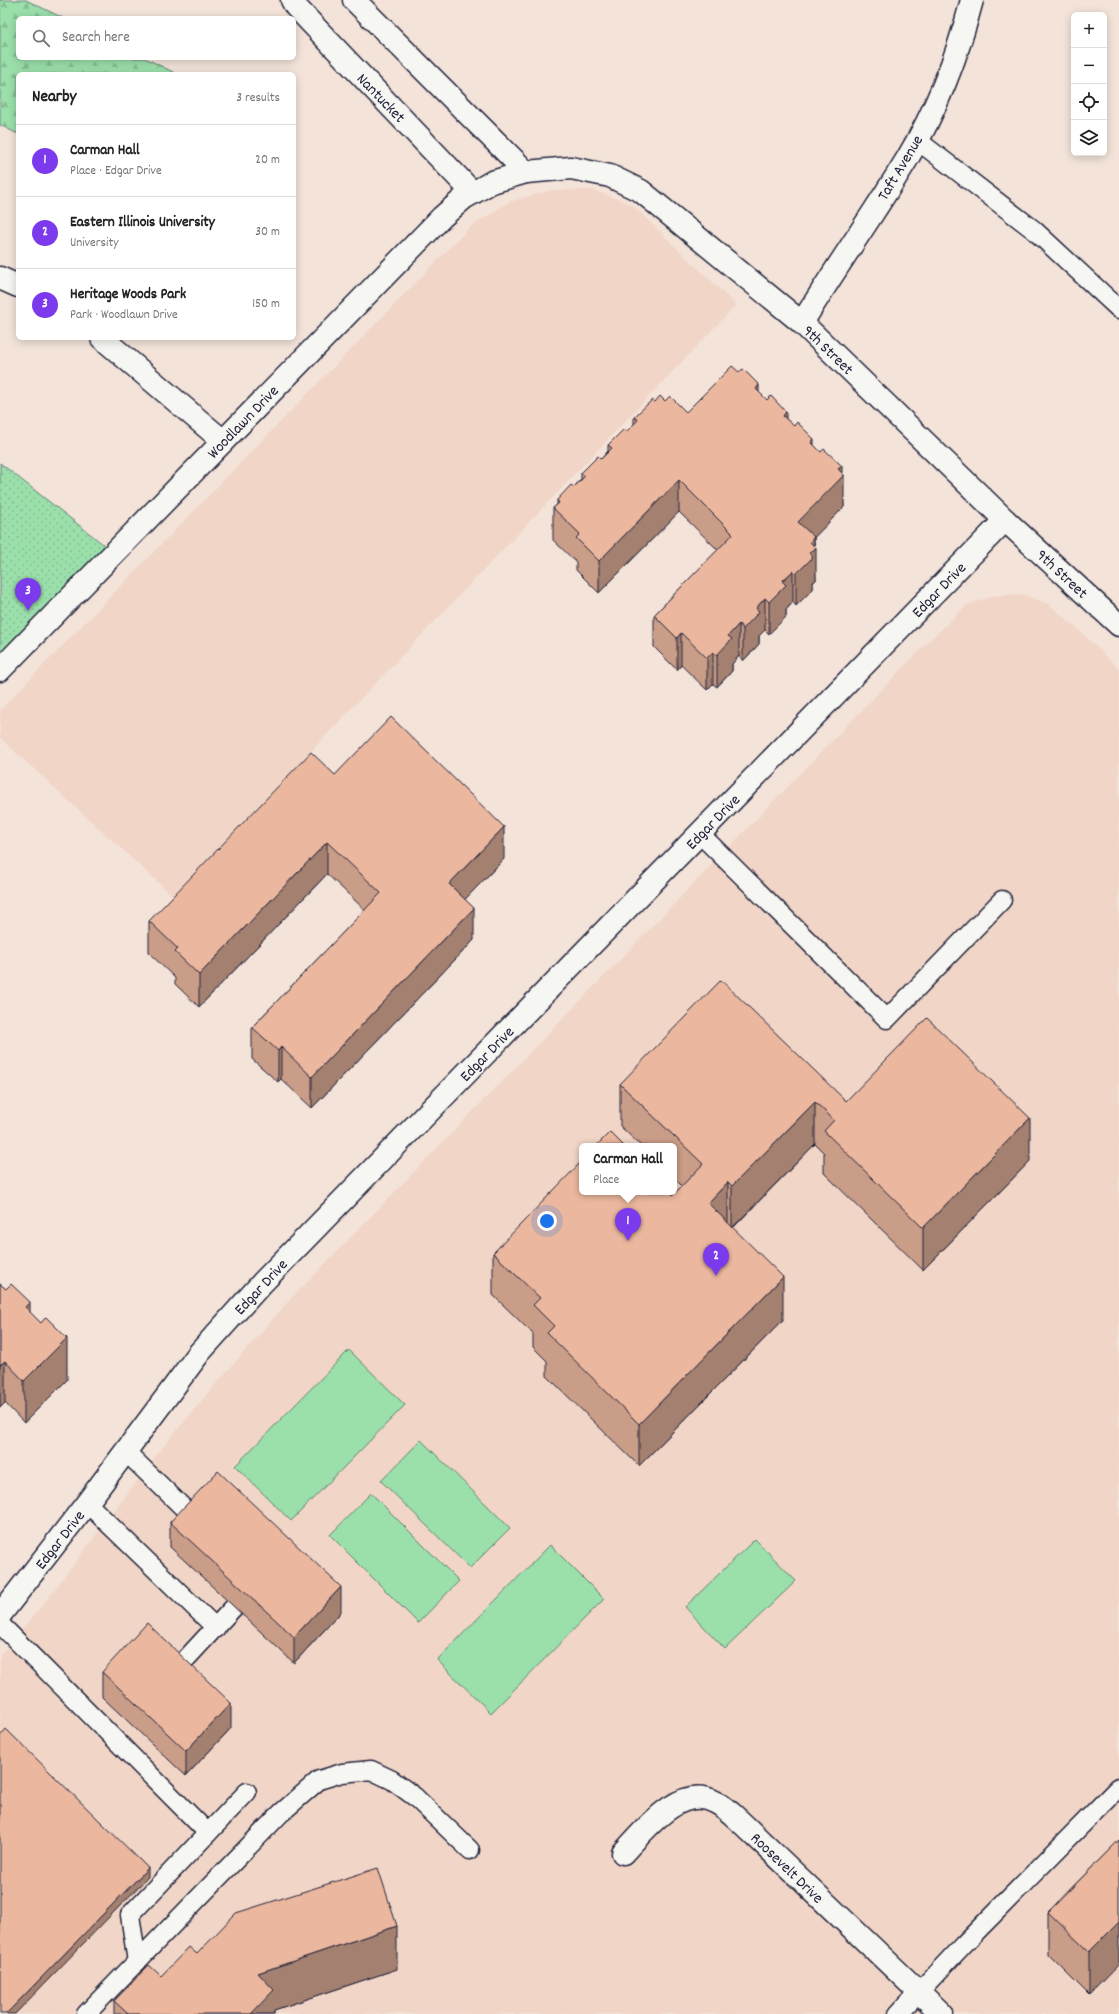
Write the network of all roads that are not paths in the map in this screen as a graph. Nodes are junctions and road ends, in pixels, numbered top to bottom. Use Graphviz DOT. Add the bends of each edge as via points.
graph roads {
  1 [pos="292,0"];
  2 [pos="354,0"];
  3 [pos="972,0"];
  4 [pos="917,140"];
  5 [pos="526,172"];
  6 [pos="492,182"];
  7 [pos="473,193"];
  8 [pos="0,278"];
  9 [pos="16,285"];
  10 [pos="1119,309"];
  11 [pos="802,323"];
  12 [pos="104,340"];
  13 [pos="223,441"];
  14 [pos="1005,520"];
  15 [pos="1119,625"];
  16 [pos="0,670"];
  17 [pos="700,834"];
  18 [pos="1002,900"];
  19 [pos="125,1451"];
  20 [pos="87,1503"];
  21 [pos="196,1520"];
  22 [pos="234,1607"];
  23 [pos="0,1615"];
  24 [pos="0,1624"];
  25 [pos="216,1628"];
  26 [pos="173,1673"];
  27 [pos="1119,1787"];
  28 [pos="247,1792"];
  29 [pos="208,1833"];
  30 [pos="470,1850"];
  31 [pos="622,1853"];
  32 [pos="137,1962"];
  33 [pos="918,1993"];
  34 [pos="86,2014"];
  35 [pos="898,2014"];
  36 [pos="942,2014"];
  1 -- 7 [label="street, Nantucket"];
  2 -- 5 [label="street"];
  3 -- 4 [label="street, Taft Avenue" via="938,97"];
  4 -- 10 [label="lane" via="1034,230"];
  4 -- 11 [label="street, Taft Avenue"];
  5 -- 6 [label="street, 9th Street"];
  5 -- 11 [label="street, 9th Street" via="571,168 610,176 641,191"];
  6 -- 7 [label="street, Woodlawn Drive"];
  7 -- 13 [label="street, Woodlawn Drive" via="442,217"];
  8 -- 9 [label="street"];
  11 -- 14 [label="street, 9th Street"];
  12 -- 13 [label="street"];
  13 -- 16 [label="street, Woodlawn Drive"];
  14 -- 15 [label="street, 9th Street"];
  14 -- 17 [label="street, Edgar Drive"];
  17 -- 18 [label="lane" via="887,1019"];
  17 -- 19 [label="street, Edgar Drive" via="262,1283 200,1352"];
  19 -- 20 [label="street, Edgar Drive"];
  19 -- 21 [label="lane"];
  20 -- 23 [label="street, Edgar Drive"];
  20 -- 25 [label="lane"];
  22 -- 25 [label="lane"];
  24 -- 29 [label="lane"];
  25 -- 26 [label="lane"];
  27 -- 33 [label="lane"];
  28 -- 29 [label="lane"];
  29 -- 32 [label="lane" via="130,1915"];
  30 -- 32 [label="lane" via="415,1797 392,1780 371,1770 342,1773 319,1780 281,1813"];
  31 -- 33 [label="street, Roosevelt Drive" via="670,1806 694,1797 714,1801 744,1825"];
  32 -- 34 [label="lane"];
  33 -- 35 [label="lane"];
  33 -- 36 [label="street, Roosevelt Drive"];
}
